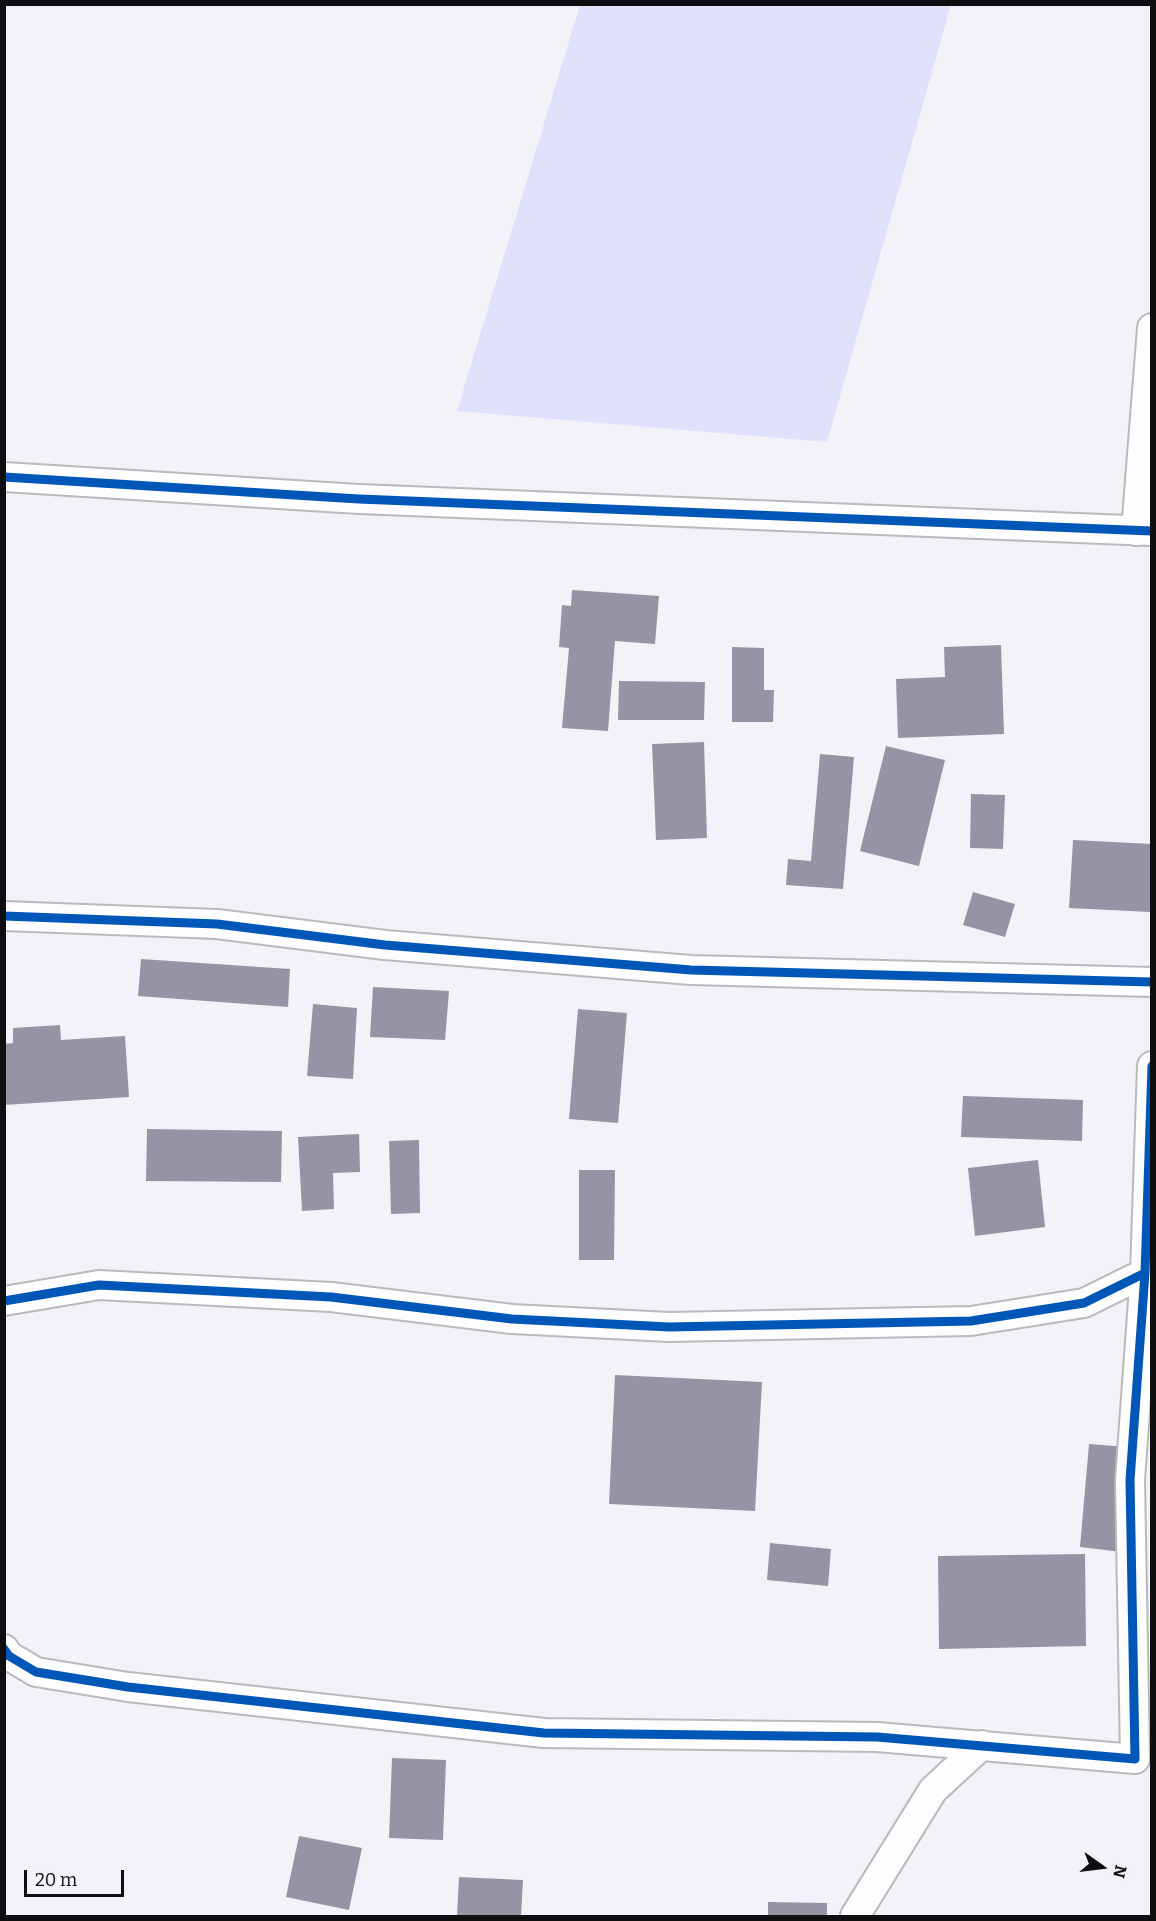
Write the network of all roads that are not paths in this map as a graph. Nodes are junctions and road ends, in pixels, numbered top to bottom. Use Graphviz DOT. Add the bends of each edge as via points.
graph roads {
  1 [pos="1152,328"];
  2 [pos="4,477"];
  3 [pos="1144,531"];
  4 [pos="4,915"];
  5 [pos="1152,982"];
  6 [pos="1152,1066"];
  7 [pos="1144,1273"];
  8 [pos="4,1300"];
  9 [pos="4,1649"];
  10 [pos="982,1745"];
  11 [pos="1143,1759"];
  12 [pos="855,1917"];
  1 -- 3 [label="street"];
  2 -- 3 [label="street" via="359,499"];
  4 -- 5 [label="street" via="217,924 385,945 691,970"];
  6 -- 7 [label="street"];
  7 -- 8 [label="street" via="1084,1303 959,1321 669,1327 512,1319 331,1297 99,1285"];
  7 -- 11 [label="street" via="1130,1480"];
  9 -- 10 [label="street" via="36,1672 128,1688 544,1733 877,1737"];
  10 -- 11 [label="street"];
  10 -- 12 [label="street" via="933,1790"];
}
